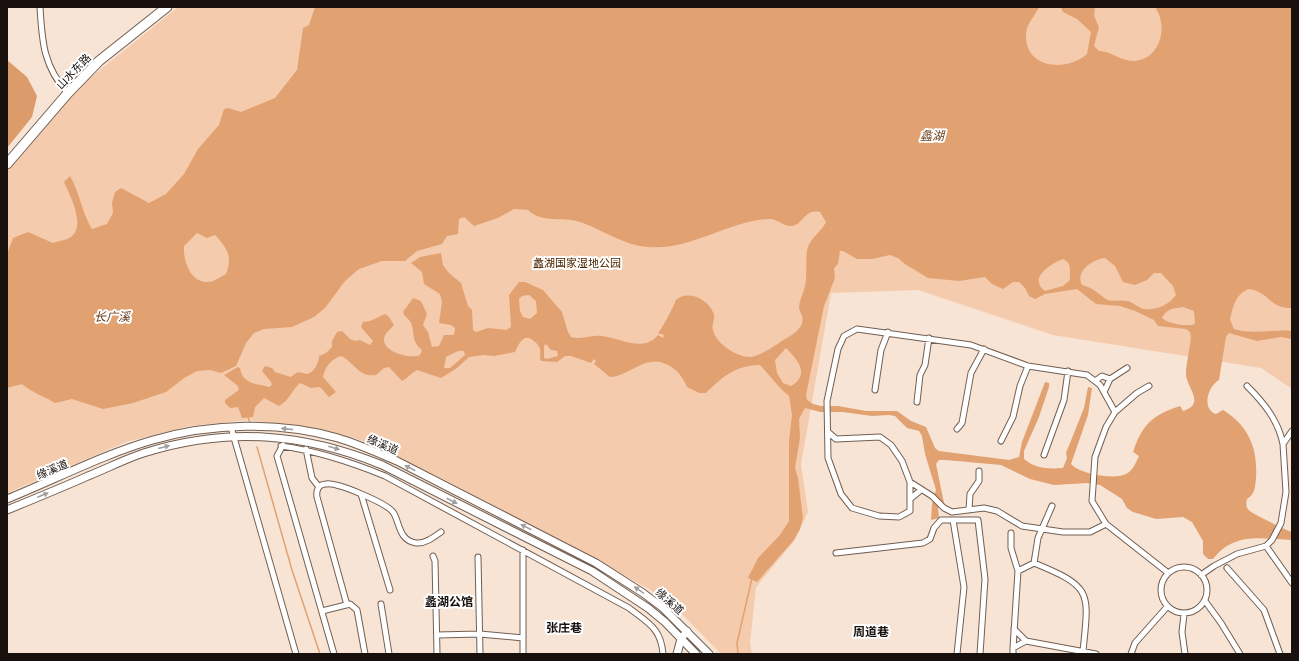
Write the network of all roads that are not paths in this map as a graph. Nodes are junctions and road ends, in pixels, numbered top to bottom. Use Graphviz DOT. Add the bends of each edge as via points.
graph roads {
  1 [pos="40,7"];
  2 [pos="167,7"];
  3 [pos="68,93"];
  4 [pos="7,164"];
  5 [pos="888,332"];
  6 [pos="929,338"];
  7 [pos="984,349"];
  8 [pos="1028,366"];
  9 [pos="1127,368"];
  10 [pos="1068,371"];
  11 [pos="1110,379"];
  12 [pos="1095,381"];
  13 [pos="1149,386"];
  14 [pos="1247,386"];
  15 [pos="875,390"];
  16 [pos="1104,392"];
  17 [pos="918,402"];
  18 [pos="1116,412"];
  19 [pos="231,427"];
  20 [pos="957,428"];
  21 [pos="1292,431"];
  22 [pos="828,432"];
  23 [pos="233,438"];
  24 [pos="296,439"];
  25 [pos="836,439"];
  26 [pos="1001,441"];
  27 [pos="1284,444"];
  28 [pos="828,445"];
  29 [pos="281,446"];
  30 [pos="306,450"];
  31 [pos="1044,455"];
  32 [pos="978,471"];
  33 [pos="910,482"];
  34 [pos="319,486"];
  35 [pos="922,490"];
  36 [pos="361,494"];
  37 [pos="7,499"];
  38 [pos="910,499"];
  39 [pos="1052,506"];
  40 [pos="7,510"];
  41 [pos="969,510"];
  42 [pos="953,520"];
  43 [pos="1106,524"];
  44 [pos="1042,530"];
  45 [pos="441,532"];
  46 [pos="1011,533"];
  47 [pos="1266,546"];
  48 [pos="523,550"];
  49 [pos="836,553"];
  50 [pos="432,556"];
  51 [pos="478,557"];
  52 [pos="1034,563"];
  53 [pos="1227,568"];
  54 [pos="1018,571"];
  55 [pos="1168,572"];
  56 [pos="1201,575"];
  57 [pos="1292,583"];
  58 [pos="390,590"];
  59 [pos="1205,601"];
  60 [pos="381,604"];
  61 [pos="347,605"];
  62 [pos="1167,607"];
  63 [pos="322,611"];
  64 [pos="1184,614"];
  65 [pos="1014,629"];
  66 [pos="687,631"];
  67 [pos="480,634"];
  68 [pos="437,635"];
  69 [pos="523,638"];
  70 [pos="681,639"];
  71 [pos="1026,641"];
  72 [pos="1013,648"];
  73 [pos="1083,651"];
  74 [pos="296,654"];
  75 [pos="334,654"];
  76 [pos="365,654"];
  77 [pos="389,654"];
  78 [pos="437,654"];
  79 [pos="480,654"];
  80 [pos="523,654"];
  81 [pos="663,654"];
  82 [pos="677,654"];
  83 [pos="696,654"];
  84 [pos="709,654"];
  85 [pos="957,654"];
  86 [pos="980,654"];
  87 [pos="1013,654"];
  88 [pos="1096,654"];
  89 [pos="1131,654"];
  90 [pos="1185,654"];
  91 [pos="1240,654"];
  92 [pos="1280,654"];
  1 -- 3 [label="street" via="43,51 60,85"];
  2 -- 3 [label="highway, 山水东路" via="112,49"];
  3 -- 4 [label="highway, 山水东路"];
  5 -- 6 [label="street"];
  5 -- 15 [label="street" via="881,350"];
  5 -- 22 [label="street" via="857,329 844,336 838,349 827,406"];
  6 -- 7 [label="street"];
  6 -- 17 [label="street" via="926,365 920,375"];
  7 -- 8 [label="street"];
  7 -- 20 [label="street" via="971,372 962,422"];
  8 -- 10 [label="street"];
  8 -- 26 [label="street" via="1020,386 1013,418"];
  9 -- 11 [label="street"];
  10 -- 12 [label="street" via="1087,375"];
  10 -- 31 [label="street" via="1064,400"];
  11 -- 12 [label="street" via="1102,376"];
  11 -- 16 [label="street"];
  12 -- 16 [label="street"];
  13 -- 18 [label="street"];
  14 -- 27 [label="street" via="1262,401 1279,427"];
  16 -- 18 [label="street"];
  18 -- 43 [label="street" via="1106,427 1095,457 1092,501"];
  19 -- 23 [label="street"];
  19 -- 37 [label="main road, 缘溪道" via="153,440"];
  66 -- 19 [label="main road, 缘溪道, one-way" via="643,593 596,563 368,448 313,432 264,427"];
  21 -- 27 [label="street"];
  22 -- 25 [label="street"];
  22 -- 28 [label="street"];
  23 -- 24 [label="main road, 缘溪道"];
  40 -- 23 [label="main road, 缘溪道, one-way" via="128,458 195,440"];
  23 -- 74 [label="street"];
  24 -- 29 [label="street"];
  24 -- 70 [label="main road, 缘溪道, one-way" via="353,453 382,465 592,571 648,608"];
  25 -- 28 [label="street"];
  25 -- 33 [label="street" via="880,437 891,445 902,461"];
  27 -- 47 [label="street" via="1286,492 1281,523"];
  28 -- 38 [label="street" via="828,458 841,494 852,508 879,516 899,517 910,511"];
  29 -- 30 [label="street"];
  29 -- 63 [label="street" via="277,456"];
  30 -- 34 [label="street" via="312,478"];
  30 -- 48 [label="street" via="344,460 385,476"];
  32 -- 41 [label="street" via="979,481 970,494"];
  33 -- 35 [label="street"];
  33 -- 38 [label="street"];
  34 -- 36 [label="street" via="327,483"];
  34 -- 61 [label="street" via="316,497"];
  35 -- 38 [label="street"];
  35 -- 41 [label="street" via="952,512"];
  36 -- 45 [label="street" via="385,504 394,513 403,536 415,543 430,540"];
  36 -- 58 [label="street"];
  39 -- 44 [label="street"];
  41 -- 44 [label="street" via="984,508 997,511 1022,526"];
  42 -- 49 [label="street" via="942,520 934,528 930,539 923,543"];
  42 -- 85 [label="street" via="964,587"];
  42 -- 86 [label="street" via="978,520 985,579"];
  43 -- 44 [label="street" via="1090,532"];
  43 -- 55 [label="street"];
  44 -- 52 [label="street" via="1038,538"];
  46 -- 54 [label="street" via="1011,548"];
  47 -- 56 [label="street" via="1237,554"];
  47 -- 57 [label="street"];
  48 -- 69 [label="street"];
  48 -- 81 [label="street" via="629,608 655,629 662,640"];
  50 -- 68 [label="street" via="435,561"];
  51 -- 67 [label="street"];
  52 -- 54 [label="street"];
  52 -- 73 [label="street" via="1057,572 1077,584 1086,596 1088,607"];
  53 -- 92 [label="street" via="1264,610"];
  54 -- 65 [label="street"];
  55 -- 56 [label="street" via="1177,567 1188,566"];
  55 -- 62 [label="street" via="1162,580 1160,590"];
  56 -- 59 [label="street" via="1207,590"];
  59 -- 64 [label="street" via="1197,609"];
  59 -- 91 [label="street"];
  60 -- 77 [label="street"];
  61 -- 63 [label="street"];
  61 -- 76 [label="street" via="350,604 357,610"];
  62 -- 64 [label="street"];
  62 -- 89 [label="street" via="1135,643"];
  63 -- 75 [label="street"];
  64 -- 90 [label="street" via="1182,632"];
  65 -- 71 [label="street"];
  65 -- 72 [label="street"];
  66 -- 70 [label="main road"];
  66 -- 84 [label="main road, 缘溪道"];
  67 -- 68 [label="street"];
  67 -- 69 [label="street"];
  67 -- 79 [label="street"];
  68 -- 78 [label="street"];
  69 -- 80 [label="street"];
  70 -- 82 [label="main road"];
  70 -- 83 [label="main road, 缘溪道"];
  71 -- 72 [label="street"];
  71 -- 73 [label="street"];
  72 -- 87 [label="street"];
  73 -- 88 [label="street"];
}
